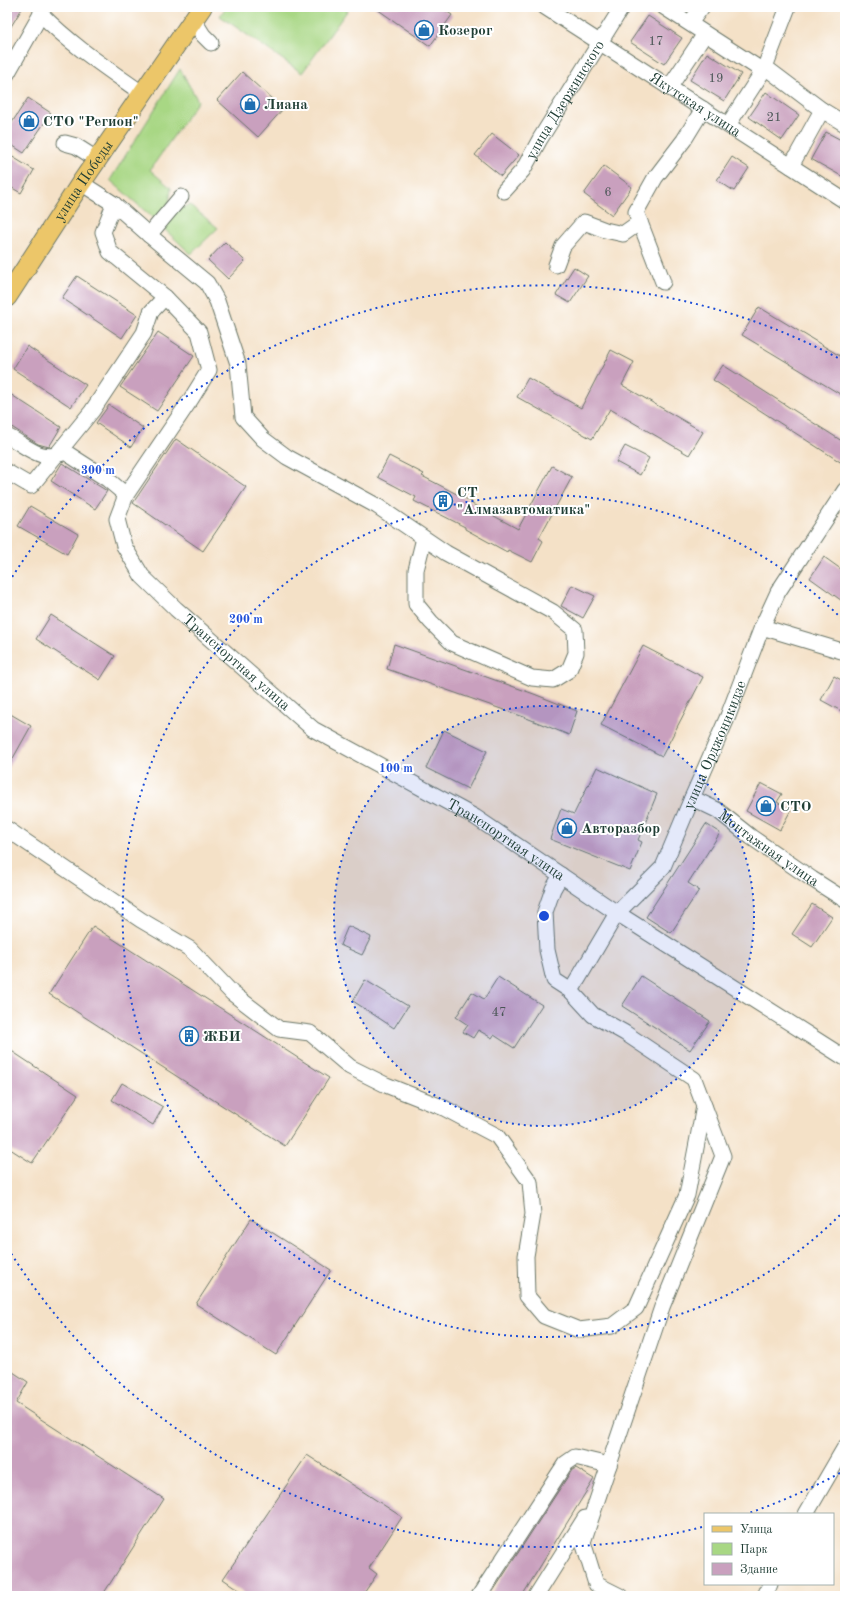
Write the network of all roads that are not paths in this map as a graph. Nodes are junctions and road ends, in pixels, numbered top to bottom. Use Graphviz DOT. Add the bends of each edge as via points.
graph roads {
  1 [pos="545,7"];
  2 [pos="622,7"];
  3 [pos="664,7"];
  4 [pos="702,7"];
  5 [pos="788,7"];
  6 [pos="41,10"];
  7 [pos="197,13"];
  8 [pos="690,23"];
  9 [pos="705,34"];
  10 [pos="600,42"];
  11 [pos="211,43"];
  12 [pos="764,69"];
  13 [pos="7,74"];
  14 [pos="670,88"];
  15 [pos="143,94"];
  16 [pos="703,109"];
  17 [pos="822,110"];
  18 [pos="845,124"];
  19 [pos="728,125"];
  20 [pos="65,143"];
  21 [pos="98,160"];
  22 [pos="791,166"];
  23 [pos="82,183"];
  24 [pos="504,191"];
  25 [pos="181,197"];
  26 [pos="845,201"];
  27 [pos="114,204"];
  28 [pos="640,222"];
  29 [pos="149,235"];
  30 [pos="556,265"];
  31 [pos="12,277"];
  32 [pos="664,282"];
  33 [pos="7,296"];
  34 [pos="165,298"];
  35 [pos="7,436"];
  36 [pos="57,456"];
  37 [pos="7,472"];
  38 [pos="845,490"];
  39 [pos="126,495"];
  40 [pos="424,538"];
  41 [pos="762,627"];
  42 [pos="845,652"];
  43 [pos="692,798"];
  44 [pos="7,829"];
  45 [pos="561,874"];
  46 [pos="845,900"];
  47 [pos="617,913"];
  48 [pos="572,991"];
  49 [pos="845,1058"];
  50 [pos="704,1106"];
  51 [pos="845,1447"];
  52 [pos="609,1465"];
  53 [pos="598,1499"];
  54 [pos="807,1513"];
  55 [pos="770,1585"];
  56 [pos="479,1596"];
  57 [pos="536,1596"];
  58 [pos="620,1596"];
  59 [pos="765,1596"];
  1 -- 10 [label="street, Якутская улица"];
  2 -- 10 [label="street, улица Дзержинского"];
  3 -- 8 [label="street"];
  4 -- 8 [label="street"];
  5 -- 12 [label="street"];
  6 -- 13 [label="street"];
  6 -- 15 [label="street" via="53,26 94,60"];
  7 -- 11 [label="street" via="203,35"];
  7 -- 15 [label="main road, улица Победы"];
  8 -- 9 [label="street"];
  9 -- 12 [label="street"];
  9 -- 14 [label="street"];
  10 -- 14 [label="street, Якутская улица"];
  10 -- 24 [label="street, улица Дзержинского" via="523,170"];
  12 -- 17 [label="street"];
  12 -- 19 [label="street"];
  14 -- 16 [label="street, Якутская улица"];
  15 -- 21 [label="main road, улица Победы"];
  16 -- 19 [label="street, Якутская улица"];
  16 -- 28 [label="street" via="684,140 655,178 636,212"];
  17 -- 18 [label="street"];
  17 -- 22 [label="street"];
  19 -- 22 [label="street, Якутская улица"];
  20 -- 21 [label="street" via="76,146"];
  21 -- 23 [label="main road, улица Победы"];
  22 -- 26 [label="street, Якутская улица"];
  23 -- 27 [label="street"];
  23 -- 31 [label="main road, улица Победы"];
  25 -- 29 [label="street"];
  27 -- 29 [label="street"];
  27 -- 34 [label="street, Транспортная улица" via="102,232 110,252"];
  28 -- 30 [label="street" via="623,234 584,222 563,246"];
  28 -- 32 [label="street"];
  29 -- 40 [label="street" via="207,283 217,301 238,364 243,417 263,439 287,457 376,506"];
  31 -- 33 [label="main road, улица Победы"];
  34 -- 36 [label="street" via="151,312 144,332 92,411"];
  34 -- 39 [label="street, Транспортная улица" via="199,332 209,370 192,400"];
  35 -- 36 [label="street" via="42,456"];
  36 -- 37 [label="street" via="31,486"];
  36 -- 39 [label="street" via="65,452 107,479"];
  38 -- 41 [label="street, улица Орджоникидзе" via="778,592"];
  39 -- 45 [label="street, Транспортная улица" via="117,519 124,546 142,576 313,729 475,817"];
  40 -- 40 [label="street" via="446,553 553,612 575,630 576,653 569,670 553,680 532,678 452,643 416,604 416,570"];
  41 -- 42 [label="street"];
  41 -- 43 [label="street, улица Орджоникидзе" via="728,716"];
  43 -- 46 [label="street, Монтажная улица" via="717,810 751,837"];
  43 -- 47 [label="street, улица Орджоникидзе" via="663,867"];
  44 -- 50 [label="street" via="141,920 190,949 232,993 279,1029 310,1033 350,1067 386,1085 444,1108 497,1136 530,1182 533,1214 526,1256 527,1296 544,1316 579,1330 612,1326 636,1308 687,1195"];
  45 -- 47 [label="street, Транспортная улица"];
  45 -- 48 [label="street" via="545,912 547,950 554,980"];
  47 -- 48 [label="street, улица Орджоникидзе"];
  47 -- 49 [label="street, Транспортная улица"];
  48 -- 50 [label="street" via="593,1015 694,1079"];
  50 -- 52 [label="street" via="723,1156 662,1307"];
  51 -- 54 [label="street"];
  52 -- 53 [label="street"];
  52 -- 56 [label="street" via="575,1456 565,1464"];
  53 -- 57 [label="street"];
  53 -- 58 [label="street" via="583,1542 596,1584"];
  55 -- 59 [label="street"];
}
